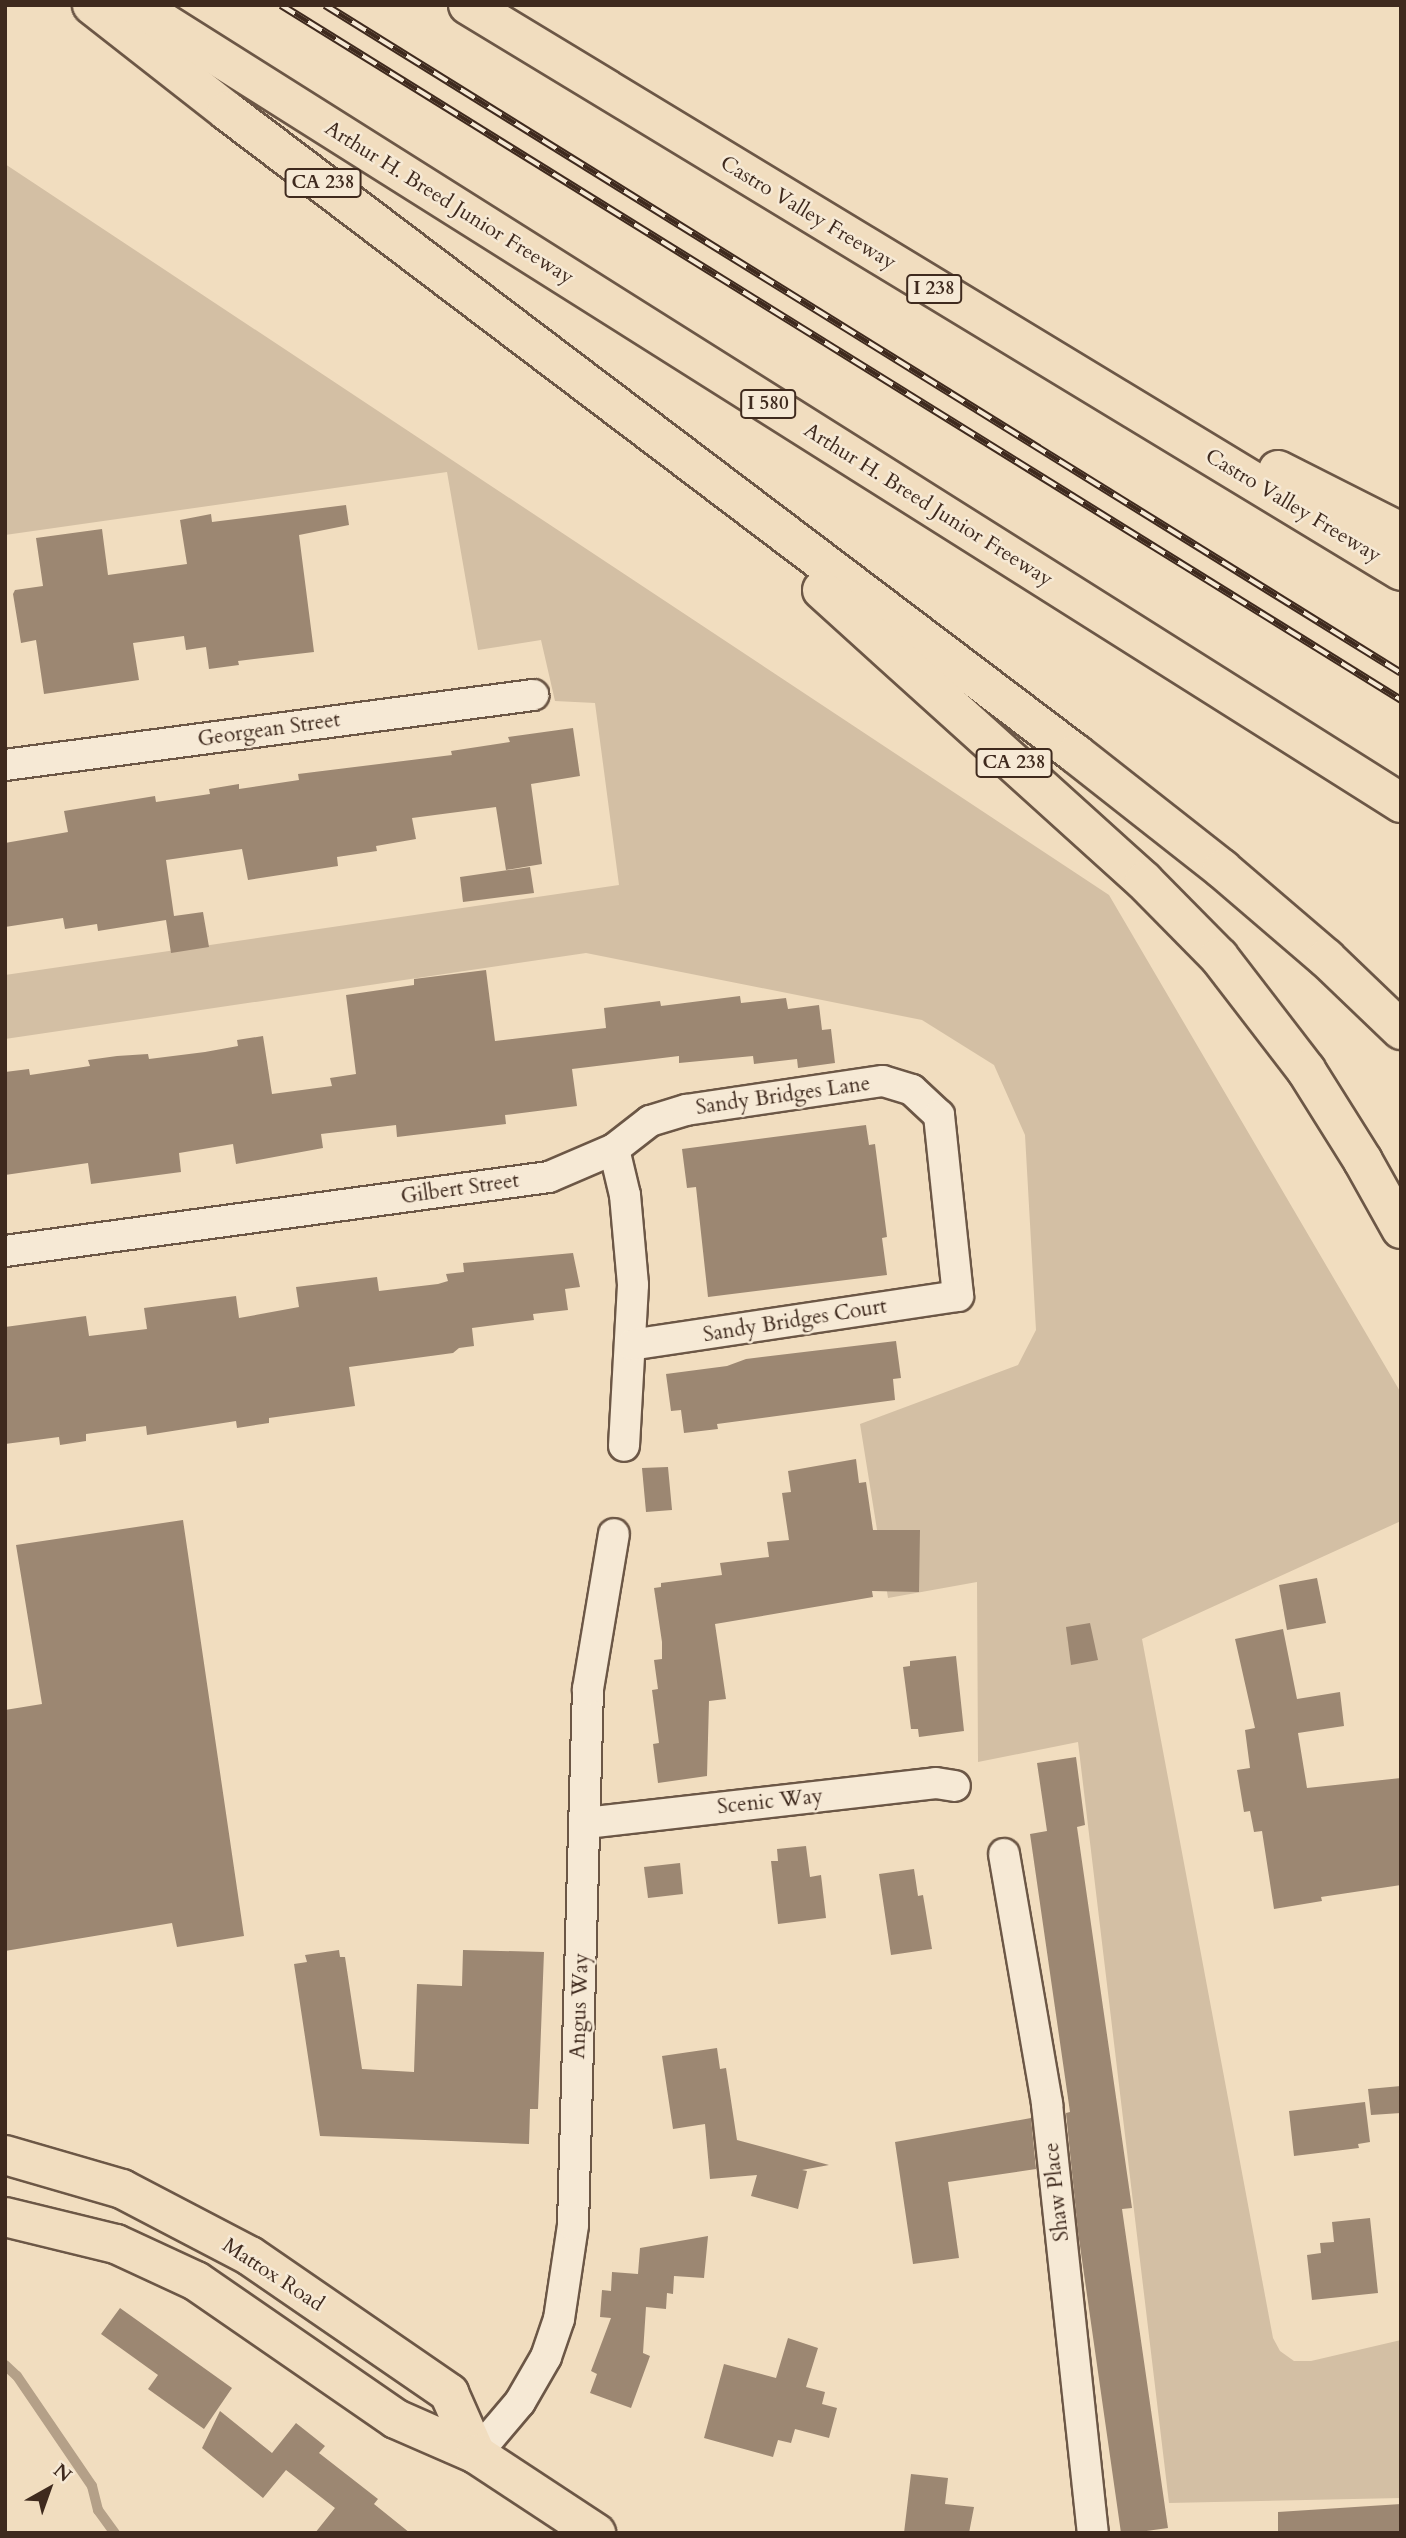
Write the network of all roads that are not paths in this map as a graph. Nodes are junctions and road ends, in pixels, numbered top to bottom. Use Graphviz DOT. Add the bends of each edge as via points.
graph roads {
  1 [pos="92,5"];
  2 [pos="136,5"];
  3 [pos="468,5"];
  4 [pos="1002,331"];
  5 [pos="556,359"];
  6 [pos="1401,532"];
  7 [pos="1401,571"];
  8 [pos="533,695"];
  9 [pos="5,765"];
  10 [pos="1401,803"];
  11 [pos="1401,1030"];
  12 [pos="614,1149"];
  13 [pos="1401,1229"];
  14 [pos="5,1251"];
  15 [pos="958,1296"];
  16 [pos="632,1345"];
  17 [pos="624,1446"];
  18 [pos="614,1534"];
  19 [pos="955,1786"];
  20 [pos="586,1823"];
  21 [pos="1004,1854"];
  22 [pos="11,2158"];
  23 [pos="5,2217"];
  24 [pos="476,2454"];
  25 [pos="596,2533"];
  26 [pos="1093,2533"];
  1 -- 5 [label="main road, CA 238"];
  2 -- 10 [label="main road, Arthur H. Breed Junior Freeway / I 580"];
  3 -- 4 [label="main road, Castro Valley Freeway / I 238"];
  4 -- 6 [label="main road"];
  4 -- 7 [label="main road, Castro Valley Freeway / I 238"];
  5 -- 11 [label="main road" via="1212,861 1326,958"];
  5 -- 13 [label="main road, CA 238" via="796,567 1118,856 1195,931 1292,1050 1345,1130"];
  8 -- 9 [label="street, Georgean Street"];
  12 -- 14 [label="street, Gilbert Street" via="549,1177"];
  12 -- 15 [label="street, Sandy Bridges Lane" via="650,1121 686,1110 883,1081 912,1090 939,1115"];
  12 -- 16 [label="street" via="625,1195 633,1285"];
  15 -- 16 [label="street, Sandy Bridges Court"];
  16 -- 17 [label="street"];
  18 -- 20 [label="street, Angus Way" via="588,1689"];
  19 -- 20 [label="street, Scenic Way" via="936,1783"];
  20 -- 24 [label="street, Angus Way" via="574,2206 559,2319 520,2402"];
  21 -- 26 [label="street, Shaw Place" via="1047,2104"];
  22 -- 24 [label="main road, Mattox Road" via="122,2189 250,2256 449,2393"];
  23 -- 24 [label="main road" via="116,2244 165,2265 196,2281 396,2419"];
  24 -- 25 [label="main road"];
}
